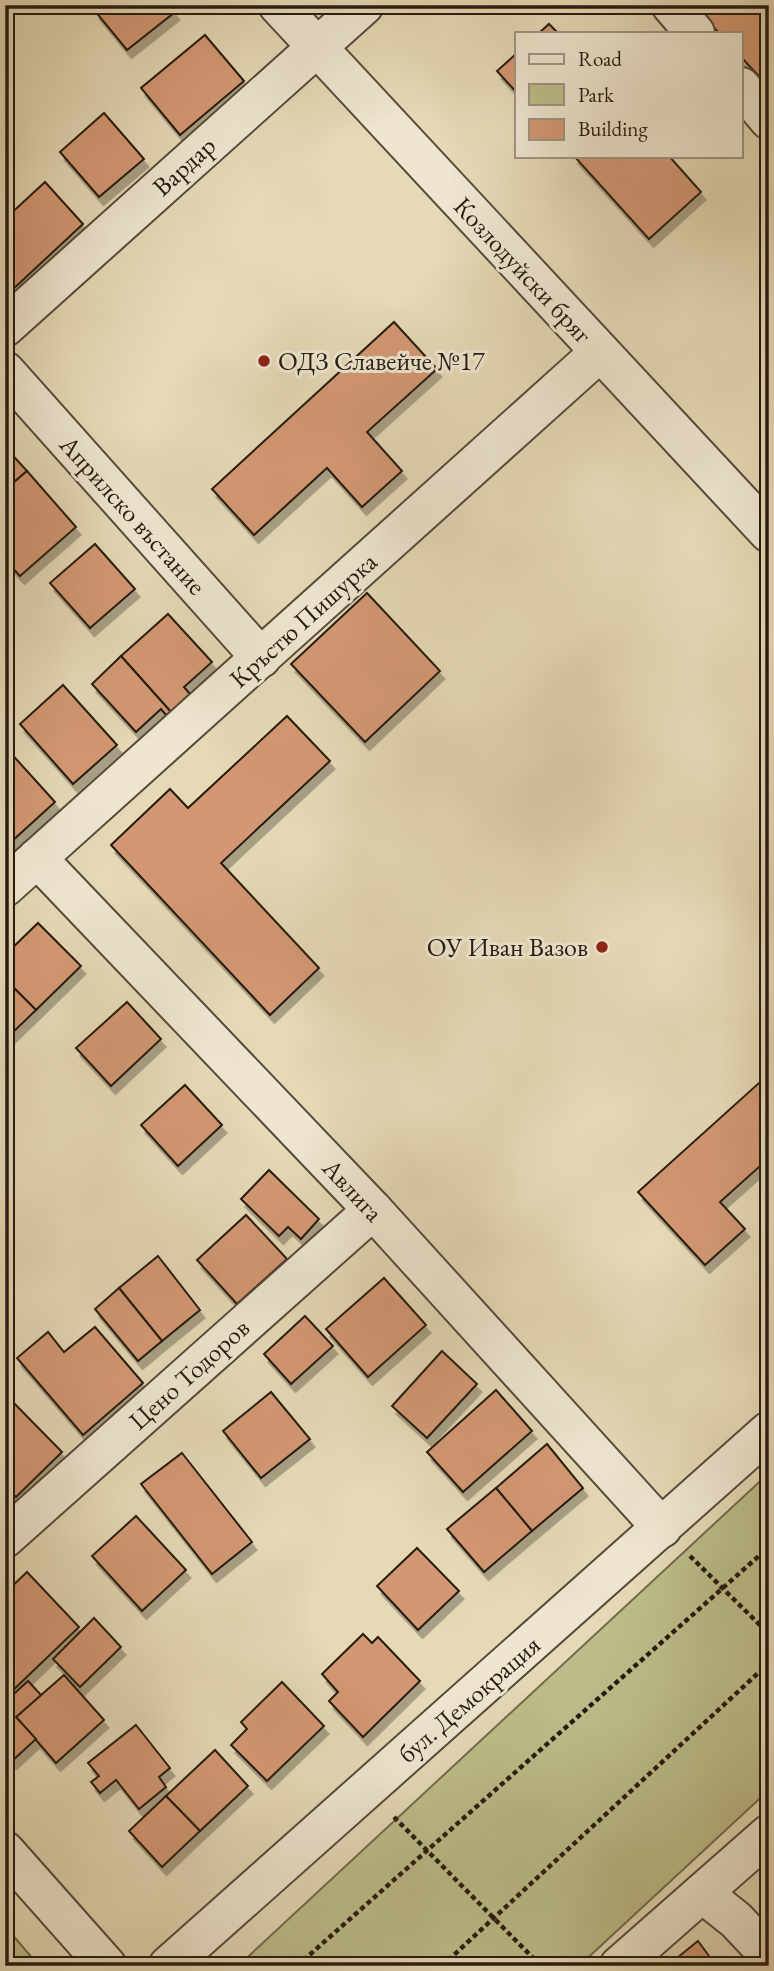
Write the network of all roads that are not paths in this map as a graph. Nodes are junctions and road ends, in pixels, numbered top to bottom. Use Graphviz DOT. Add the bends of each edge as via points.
graph roads {
  1 [pos="278,5"];
  2 [pos="364,5"];
  3 [pos="671,5"];
  4 [pos="694,32"];
  5 [pos="315,48"];
  6 [pos="742,88"];
  7 [pos="769,120"];
  8 [pos="5,327"];
  9 [pos="600,352"];
  10 [pos="5,371"];
  11 [pos="769,533"];
  12 [pos="261,658"];
  13 [pos="37,858"];
  14 [pos="5,887"];
  15 [pos="373,1210"];
  16 [pos="769,1431"];
  17 [pos="662,1528"];
  18 [pos="5,1538"];
  19 [pos="769,1834"];
  20 [pos="5,1851"];
  21 [pos="702,1893"];
  22 [pos="769,1955"];
  23 [pos="107,1966"];
  24 [pos="168,1966"];
  25 [pos="619,1966"];
  1 -- 5 [label="street, Козлодуйски бряг"];
  2 -- 5 [label="street, Вардар"];
  3 -- 4 [label="street"];
  5 -- 8 [label="street, Вардар"];
  5 -- 9 [label="street, Козлодуйски бряг"];
  6 -- 7 [label="street"];
  9 -- 11 [label="street, Козлодуйски бряг"];
  9 -- 12 [label="street, Кръстю Пишурка"];
  10 -- 12 [label="street, Априлско въстание"];
  12 -- 13 [label="street, Кръстю Пишурка"];
  13 -- 14 [label="street, Кръстю Пишурка"];
  13 -- 15 [label="street, Авлига"];
  15 -- 17 [label="street, Авлига"];
  15 -- 18 [label="street, Цено Тодоров"];
  16 -- 17 [label="street, бул. Демокрация"];
  17 -- 24 [label="street, бул. Демокрация"];
  19 -- 21 [label="street"];
  20 -- 23 [label="street"];
  21 -- 22 [label="street"];
  21 -- 25 [label="street"];
}
